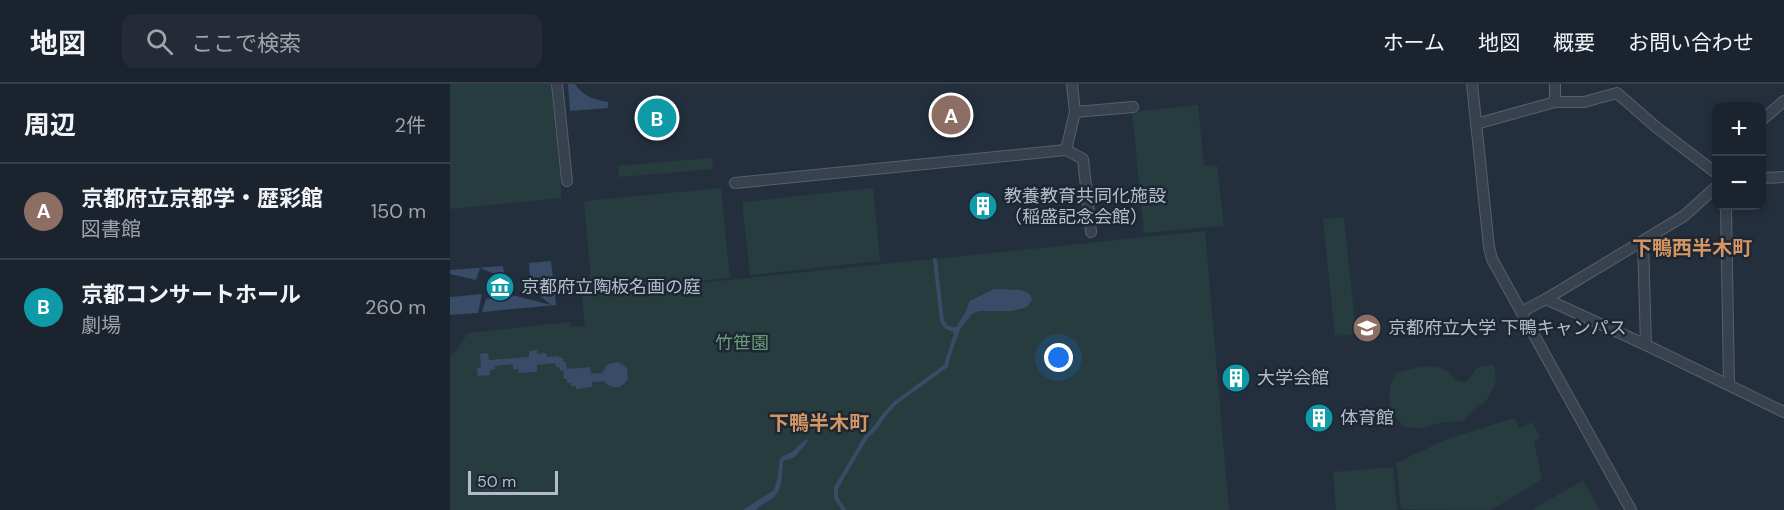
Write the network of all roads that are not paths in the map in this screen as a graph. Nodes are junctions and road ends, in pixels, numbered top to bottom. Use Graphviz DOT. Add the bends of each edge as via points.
graph roads {
  1 [pos="557,84"];
  2 [pos="1472,84"];
  3 [pos="1555,84"];
  4 [pos="1067,85"];
  5 [pos="1784,101"];
  6 [pos="1555,102"];
  7 [pos="1133,107"];
  8 [pos="1075,112"];
  9 [pos="1766,116"];
  10 [pos="1476,124"];
  11 [pos="1066,150"];
  12 [pos="1712,170"];
  13 [pos="1784,177"];
  14 [pos="1766,178"];
  15 [pos="567,181"];
  16 [pos="735,183"];
  17 [pos="1712,191"];
  18 [pos="1726,210"];
  19 [pos="1091,231"];
  20 [pos="1643,241"];
  21 [pos="1546,299"];
  22 [pos="1521,312"];
  23 [pos="1646,345"];
  24 [pos="1729,385"];
  25 [pos="1784,412"];
  26 [pos="1631,510"];
  1 -- 15 [label="street"];
  2 -- 10 [label="street"];
  3 -- 6 [label="street"];
  4 -- 8 [label="street"];
  5 -- 9 [label="street"];
  6 -- 10 [label="street"];
  6 -- 12 [label="street" via="1584,102 1617,93"];
  7 -- 8 [label="street"];
  8 -- 11 [label="street"];
  10 -- 22 [label="street" via="1489,247"];
  11 -- 16 [label="street"];
  11 -- 19 [label="street" via="1083,159"];
  13 -- 14 [label="street"];
  17 -- 20 [label="street" via="1684,216"];
  18 -- 24 [label="street"];
  20 -- 21 [label="street"];
  20 -- 23 [label="street"];
  21 -- 22 [label="street"];
  21 -- 23 [label="street"];
  22 -- 26 [label="street"];
  23 -- 24 [label="street"];
  24 -- 25 [label="street"];
}
